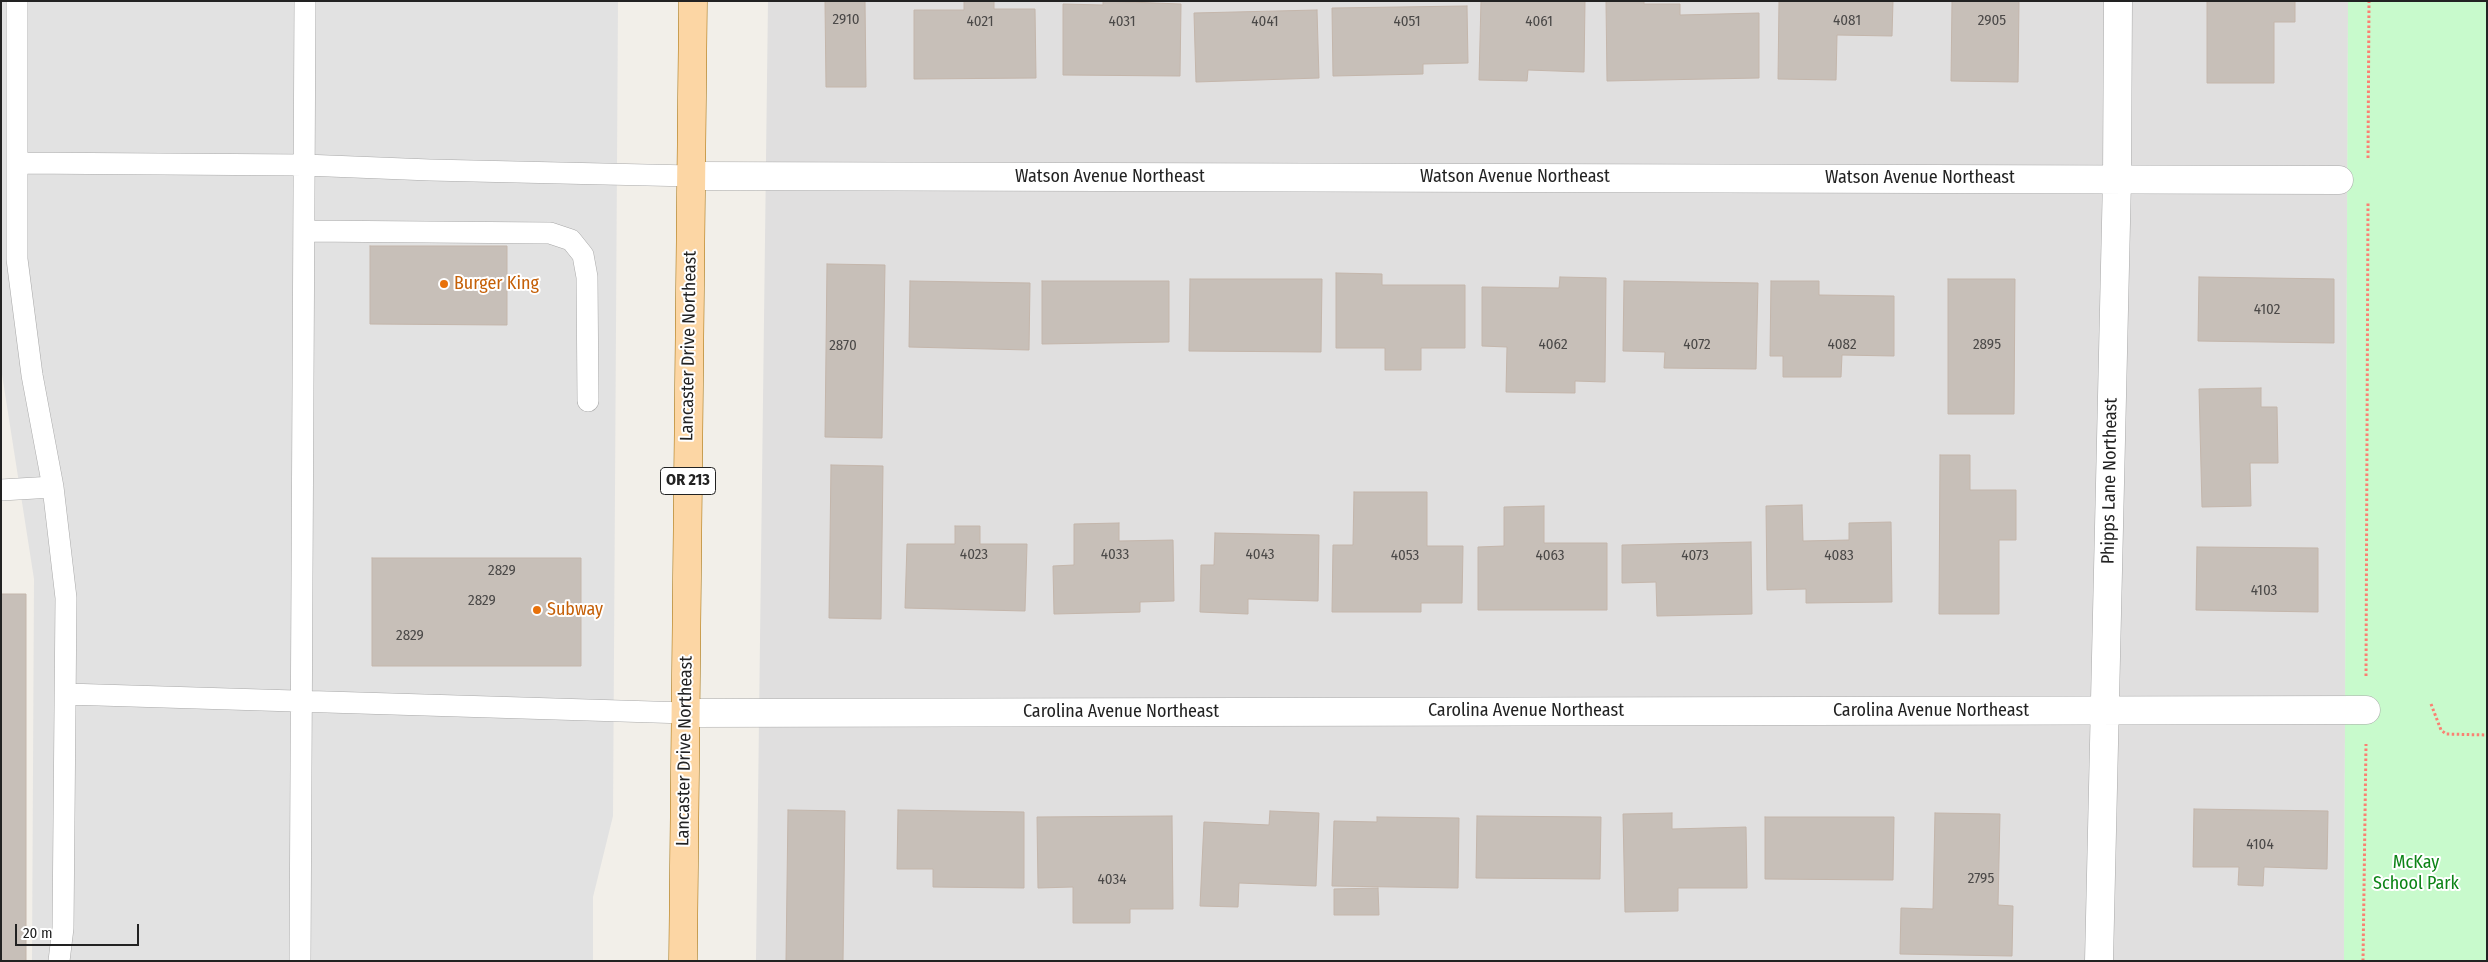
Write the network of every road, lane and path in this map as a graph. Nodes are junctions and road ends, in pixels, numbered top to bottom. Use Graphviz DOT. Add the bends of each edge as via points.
graph roads {
  1 [pos="17,1"];
  2 [pos="305,1"];
  3 [pos="693,1"];
  4 [pos="2118,1"];
  5 [pos="2368,1"];
  6 [pos="2368,161"];
  7 [pos="18,163"];
  8 [pos="304,165"];
  9 [pos="691,176"];
  10 [pos="2117,178"];
  11 [pos="2339,180"];
  12 [pos="2368,201"];
  13 [pos="304,231"];
  14 [pos="588,401"];
  15 [pos="53,487"];
  16 [pos="1,490"];
  17 [pos="66,694"];
  18 [pos="302,701"];
  19 [pos="2431,704"];
  20 [pos="2105,710"];
  21 [pos="2366,710"];
  22 [pos="686,713"];
  23 [pos="2485,734"];
  24 [pos="59,961"];
  25 [pos="300,961"];
  26 [pos="682,961"];
  27 [pos="2099,961"];
  28 [pos="2363,961"];
  1 -- 7 [label="lane"];
  2 -- 8 [label="lane"];
  3 -- 9 [label="main road, Lancaster Drive Northeast / OR 213"];
  4 -- 10 [label="street, Phipps Lane Northeast"];
  5 -- 6 [label="path"];
  7 -- 8 [label="lane"];
  7 -- 15 [label="lane" via="17,259 32,375"];
  8 -- 9 [label="lane"];
  8 -- 13 [label="lane"];
  9 -- 10 [label="street, Watson Avenue Northeast"];
  9 -- 22 [label="main road, Lancaster Drive Northeast / OR 213"];
  10 -- 11 [label="street, Watson Avenue Northeast"];
  10 -- 20 [label="street, Phipps Lane Northeast"];
  12 -- 21 [label="path"];
  13 -- 14 [label="lane" via="550,233 571,240 583,255 587,277"];
  13 -- 18 [label="lane"];
  15 -- 16 [label="lane"];
  15 -- 17 [label="lane" via="66,598"];
  17 -- 18 [label="lane"];
  17 -- 24 [label="lane" via="63,928"];
  18 -- 22 [label="lane"];
  18 -- 25 [label="lane"];
  19 -- 23 [label="path" via="2441,730 2446,734"];
  20 -- 21 [label="street, Carolina Avenue Northeast"];
  20 -- 22 [label="street, Carolina Avenue Northeast"];
  20 -- 27 [label="street, Phipps Lane Northeast"];
  21 -- 28 [label="path"];
  22 -- 26 [label="main road, Lancaster Drive Northeast / OR 213"];
}
